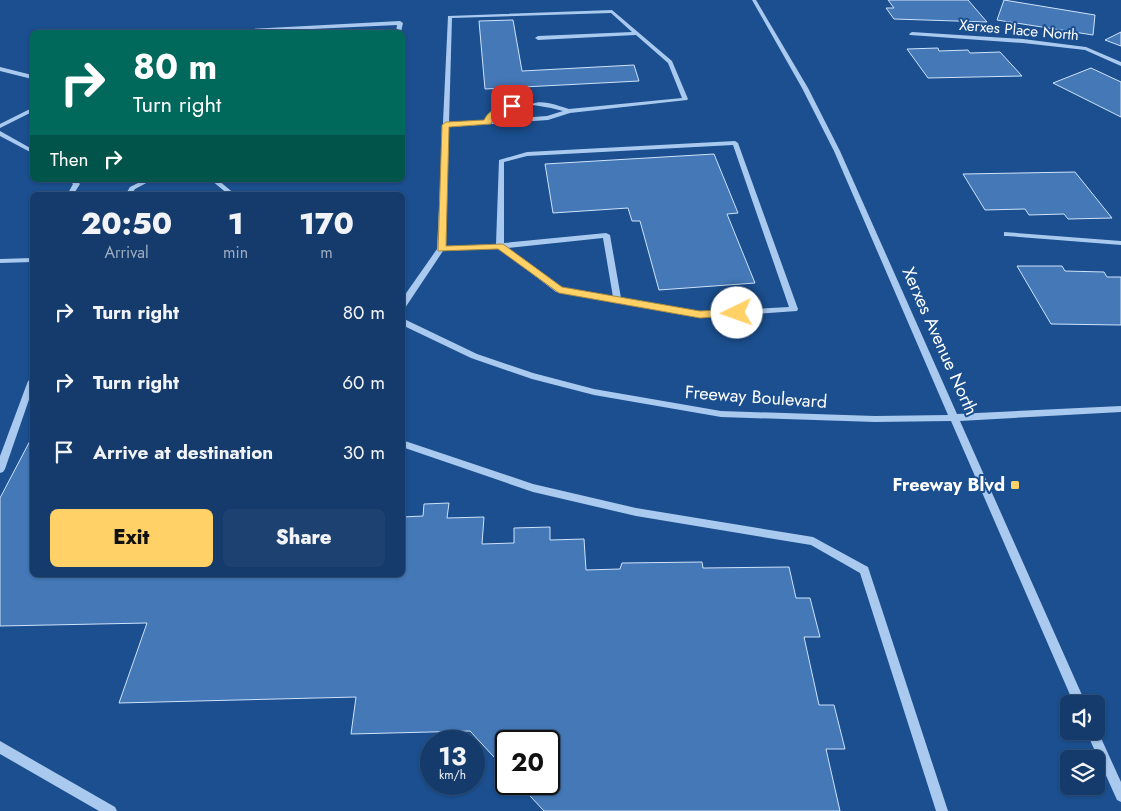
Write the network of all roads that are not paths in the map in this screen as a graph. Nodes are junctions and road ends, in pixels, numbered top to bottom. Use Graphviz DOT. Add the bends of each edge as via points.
graph roads {
  1 [pos="754,0"];
  2 [pos="269,30"];
  3 [pos="399,30"];
  4 [pos="637,33"];
  5 [pos="912,34"];
  6 [pos="538,38"];
  7 [pos="1121,64"];
  8 [pos="0,69"];
  9 [pos="30,76"];
  10 [pos="535,104"];
  11 [pos="512,106"];
  12 [pos="30,111"];
  13 [pos="569,111"];
  14 [pos="488,122"];
  15 [pos="446,125"];
  16 [pos="0,126"];
  17 [pos="0,134"];
  18 [pos="30,151"];
  19 [pos="74,182"];
  20 [pos="145,182"];
  21 [pos="217,182"];
  22 [pos="72,192"];
  23 [pos="130,192"];
  24 [pos="229,192"];
  25 [pos="1007,234"];
  26 [pos="1121,243"];
  27 [pos="500,246"];
  28 [pos="441,249"];
  29 [pos="30,258"];
  30 [pos="0,261"];
  31 [pos="617,300"];
  32 [pos="405,302"];
  33 [pos="405,322"];
  34 [pos="30,386"];
  35 [pos="1121,409"];
  36 [pos="955,418"];
  37 [pos="405,444"];
  38 [pos="0,469"];
  39 [pos="1076,695"];
  40 [pos="1096,740"];
  41 [pos="0,747"];
  42 [pos="1121,796"];
  43 [pos="111,811"];
  44 [pos="942,811"];
  1 -- 36 [label="street, Xerxes Avenue North" via="837,151"];
  2 -- 3 [label="street" via="400,23"];
  4 -- 6 [label="lane"];
  4 -- 13 [label="lane" via="670,62 685,99"];
  4 -- 15 [label="lane" via="612,11 450,17"];
  5 -- 7 [label="street, Xerxes Place North" via="1023,41 1086,49"];
  8 -- 9 [label="street"];
  10 -- 13 [label="lane"];
  11 -- 14 [label="street" via="499,109"];
  12 -- 16 [label="street"];
  13 -- 14 [label="lane" via="548,118"];
  14 -- 15 [label="lane"];
  15 -- 28 [label="street"];
  17 -- 18 [label="lane"];
  19 -- 22 [label="street" via="77,184"];
  20 -- 23 [label="street"];
  21 -- 24 [label="street"];
  25 -- 26 [label="street"];
  27 -- 28 [label="street"];
  27 -- 31 [label="street" via="559,290"];
  27 -- 31 [label="street" via="606,235"];
  27 -- 31 [label="street" via="502,161 527,154 735,143 794,309 700,315"];
  28 -- 32 [label="street"];
  29 -- 30 [label="lane"];
  33 -- 36 [label="street, Freeway Boulevard" via="474,356 532,376 661,405 721,414 793,418"];
  34 -- 38 [label="street"];
  35 -- 36 [label="street, Freeway Boulevard"];
  36 -- 39 [label="street, Xerxes Avenue North"];
  37 -- 44 [label="lane" via="533,488 636,512 813,541 864,570"];
  40 -- 42 [label="street"];
  41 -- 43 [label="street"];
}
